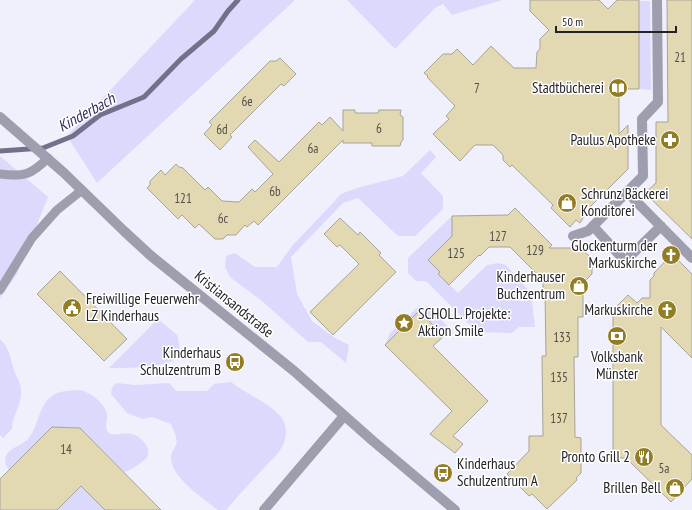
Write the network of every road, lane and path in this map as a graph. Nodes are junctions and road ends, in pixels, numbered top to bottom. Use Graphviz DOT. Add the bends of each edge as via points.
graph roads {
  1 [pos="657,0"];
  2 [pos="0,116"];
  3 [pos="47,160"];
  4 [pos="0,174"];
  5 [pos="82,190"];
  6 [pos="627,192"];
  7 [pos="593,226"];
  8 [pos="661,226"];
  9 [pos="573,236"];
  10 [pos="692,258"];
  11 [pos="0,290"];
  12 [pos="344,416"];
  13 [pos="264,510"];
  14 [pos="455,510"];
  1 -- 6 [label="street" via="658,102 642,119 643,176"];
  2 -- 3 [label="street, Kristiansandstraße"];
  3 -- 4 [label="lane" via="36,170 17,176"];
  3 -- 5 [label="street, Kristiansandstraße"];
  5 -- 11 [label="lane" via="57,210 32,238"];
  5 -- 12 [label="street, Kristiansandstraße" via="150,255 294,371"];
  6 -- 7 [label="street"];
  6 -- 8 [label="street"];
  7 -- 8 [label="street" via="625,261"];
  7 -- 9 [label="street" via="588,231"];
  8 -- 10 [label="street"];
  12 -- 13 [label="street"];
  12 -- 14 [label="street, Kristiansandstraße"];
}
